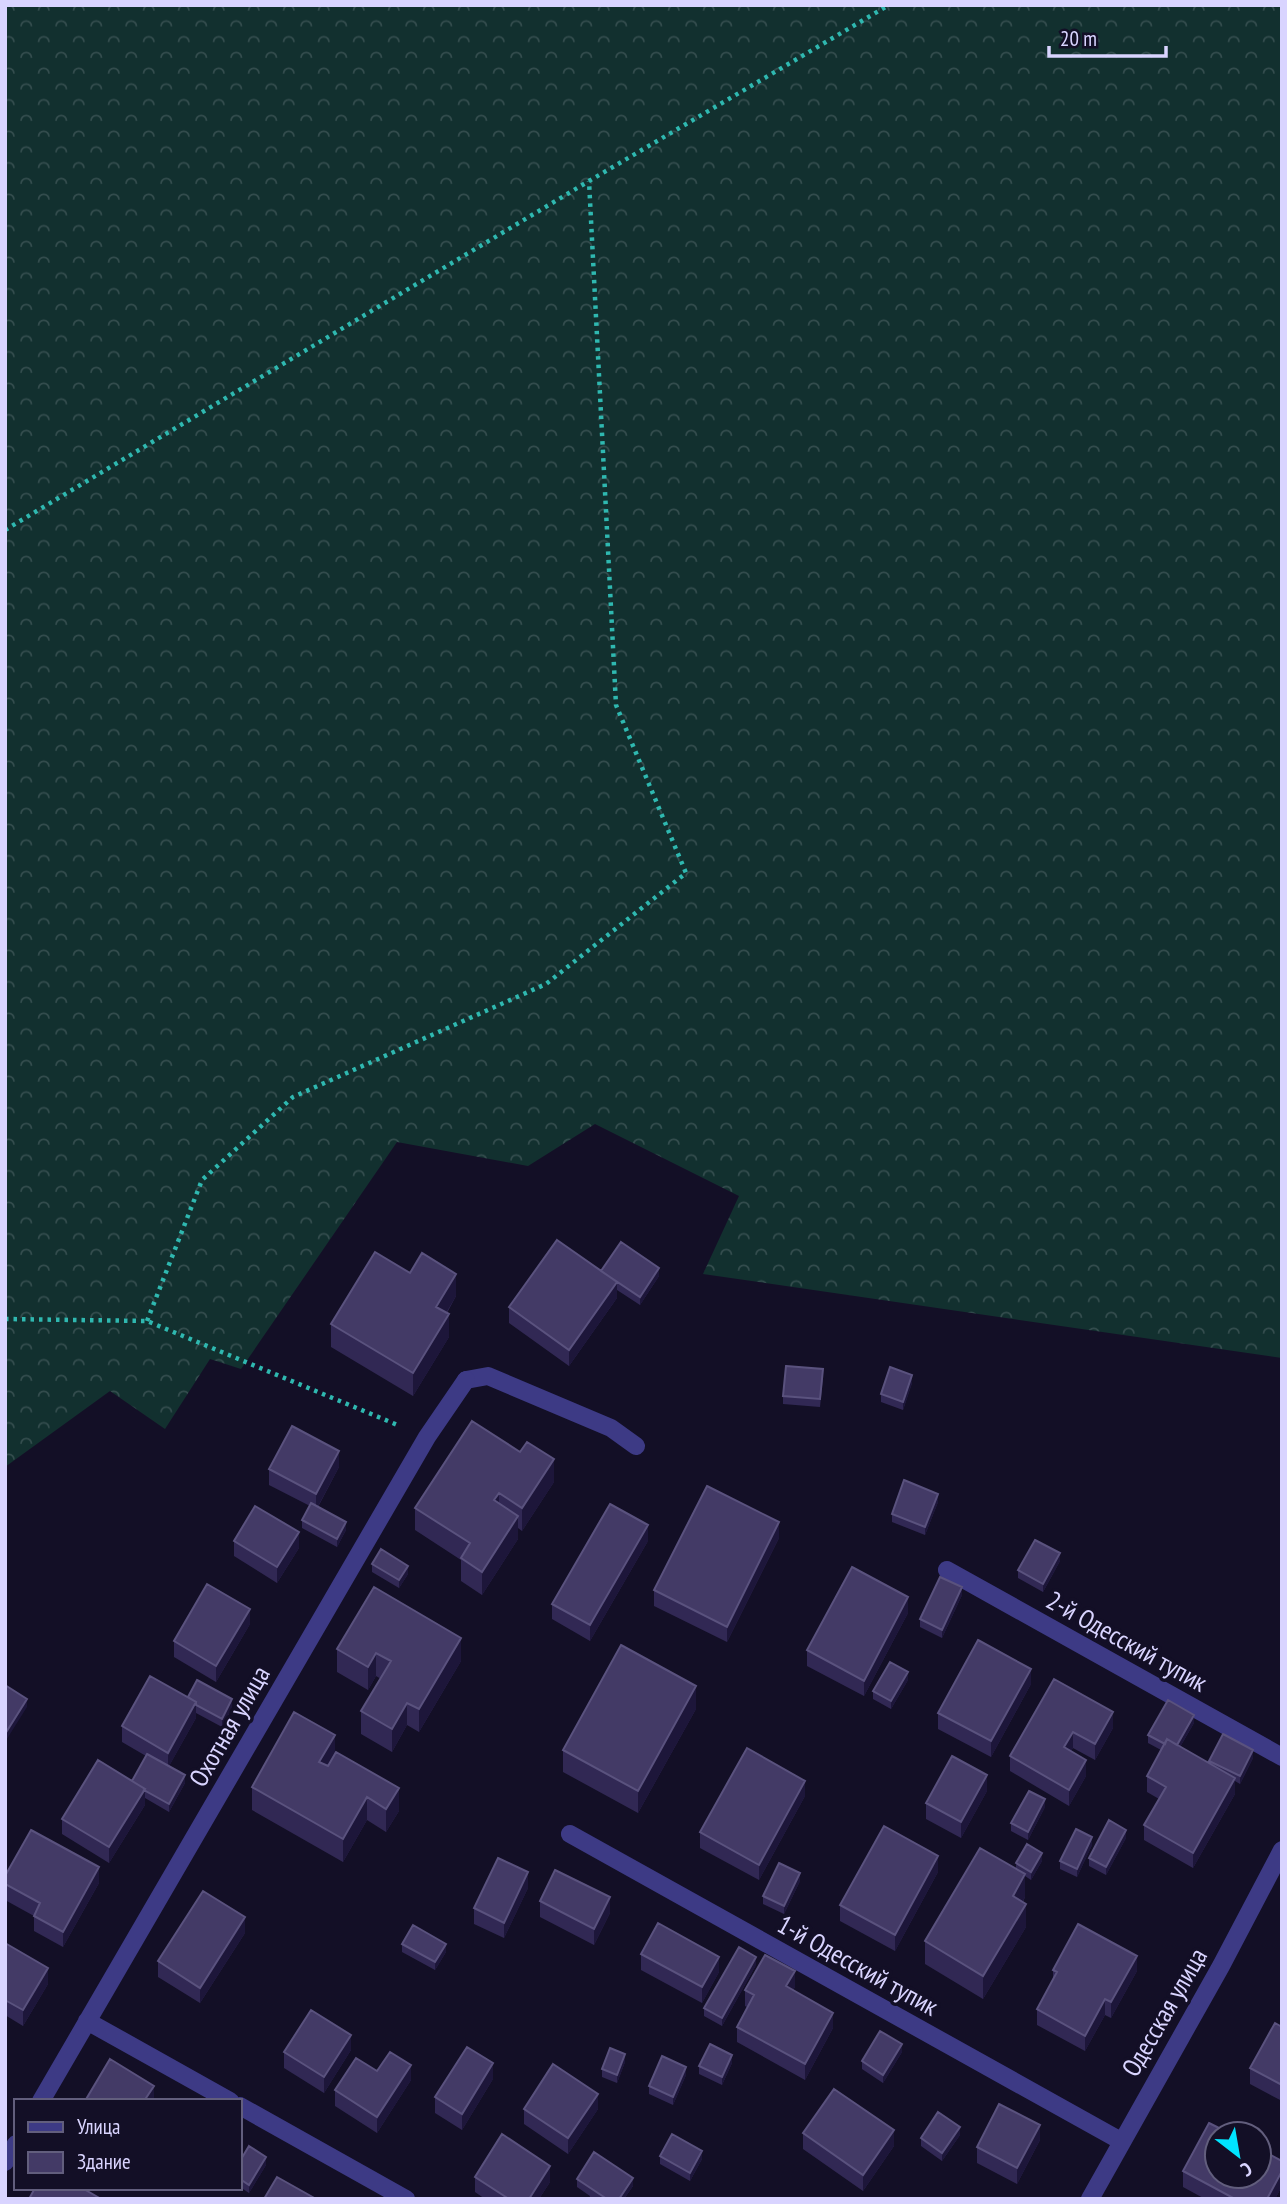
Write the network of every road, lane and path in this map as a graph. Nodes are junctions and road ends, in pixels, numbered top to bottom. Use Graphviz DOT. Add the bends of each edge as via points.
graph roads {
  1 [pos="889,5"];
  2 [pos="589,181"];
  3 [pos="5,530"];
  4 [pos="5,1319"];
  5 [pos="147,1321"];
  6 [pos="427,1437"];
  7 [pos="636,1446"];
  8 [pos="947,1570"];
  9 [pos="1282,1757"];
  10 [pos="570,1834"];
  11 [pos="1282,1850"];
  12 [pos="87,2021"];
  13 [pos="42,2099"];
  14 [pos="226,2099"];
  15 [pos="242,2107"];
  16 [pos="1121,2141"];
  17 [pos="406,2199"];
  18 [pos="1090,2199"];
  1 -- 2 [label="path"];
  2 -- 3 [label="path"];
  2 -- 5 [label="path" via="616,705 686,873 546,984 293,1097 202,1180"];
  4 -- 5 [label="path"];
  5 -- 6 [label="path"];
  6 -- 7 [label="street, Охотная улица" via="466,1380 488,1376 611,1428"];
  6 -- 12 [label="street, Охотная улица"];
  8 -- 9 [label="street, 2-й Одесский тупик"];
  10 -- 16 [label="street, 1-й Одесский тупик"];
  11 -- 16 [label="street, Одесская улица"];
  12 -- 13 [label="street, Охотная улица"];
  12 -- 14 [label="street"];
  15 -- 17 [label="street"];
  16 -- 18 [label="street, Одесская улица"];
}
